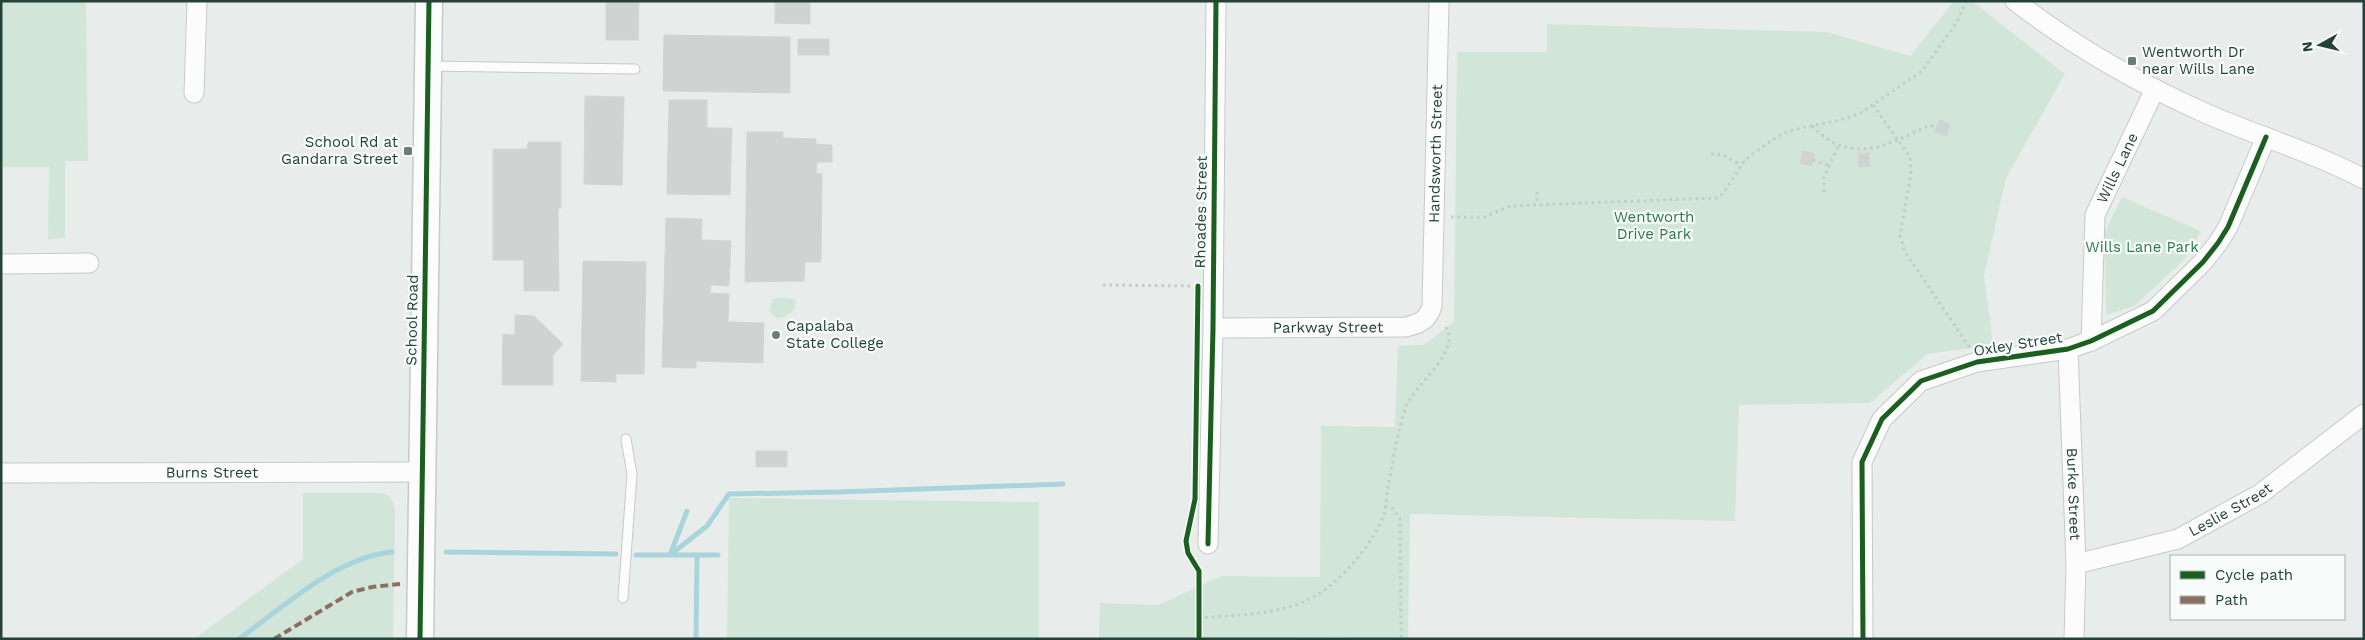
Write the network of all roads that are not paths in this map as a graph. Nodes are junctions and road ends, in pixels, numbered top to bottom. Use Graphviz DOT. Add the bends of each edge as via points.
graph roads {
  1 [pos="197,1"];
  2 [pos="429,1"];
  3 [pos="1216,1"];
  4 [pos="1439,1"];
  5 [pos="2015,1"];
  6 [pos="427,66"];
  7 [pos="635,70"];
  8 [pos="2155,89"];
  9 [pos="194,93"];
  10 [pos="2266,137"];
  11 [pos="2364,178"];
  12 [pos="89,263"];
  13 [pos="1,264"];
  14 [pos="1432,306"];
  15 [pos="1213,328"];
  16 [pos="2091,341"];
  17 [pos="2068,349"];
  18 [pos="2364,414"];
  19 [pos="626,439"];
  20 [pos="423,472"];
  21 [pos="1,473"];
  22 [pos="1208,544"];
  23 [pos="2076,564"];
  24 [pos="623,598"];
  25 [pos="420,639"];
  26 [pos="1862,639"];
  27 [pos="2074,639"];
  1 -- 9 [label="street"];
  2 -- 6 [label="street, School Road"];
  3 -- 15 [label="street, Rhoades Street"];
  4 -- 14 [label="street, Handsworth Street"];
  5 -- 8 [label="street" via="2106,64"];
  6 -- 7 [label="lane"];
  6 -- 20 [label="street, School Road"];
  8 -- 10 [label="street"];
  8 -- 16 [label="street, Wills Lane" via="2095,215"];
  10 -- 11 [label="street"];
  10 -- 16 [label="street, Oxley Street" via="2228,226 2203,262 2153,310"];
  12 -- 13 [label="street"];
  14 -- 15 [label="street, Parkway Street" via="1424,321 1406,327"];
  15 -- 22 [label="street, Rhoades Street"];
  16 -- 17 [label="street, Oxley Street"];
  17 -- 23 [label="street, Burke Street"];
  17 -- 26 [label="street, Oxley Street" via="1978,362 1921,381 1882,419 1862,462"];
  18 -- 23 [label="street, Leslie Street" via="2260,494 2178,539"];
  19 -- 24 [label="lane" via="632,474"];
  20 -- 21 [label="street, Burns Street"];
  20 -- 25 [label="street, School Road"];
  23 -- 27 [label="street, Burke Street"];
}
